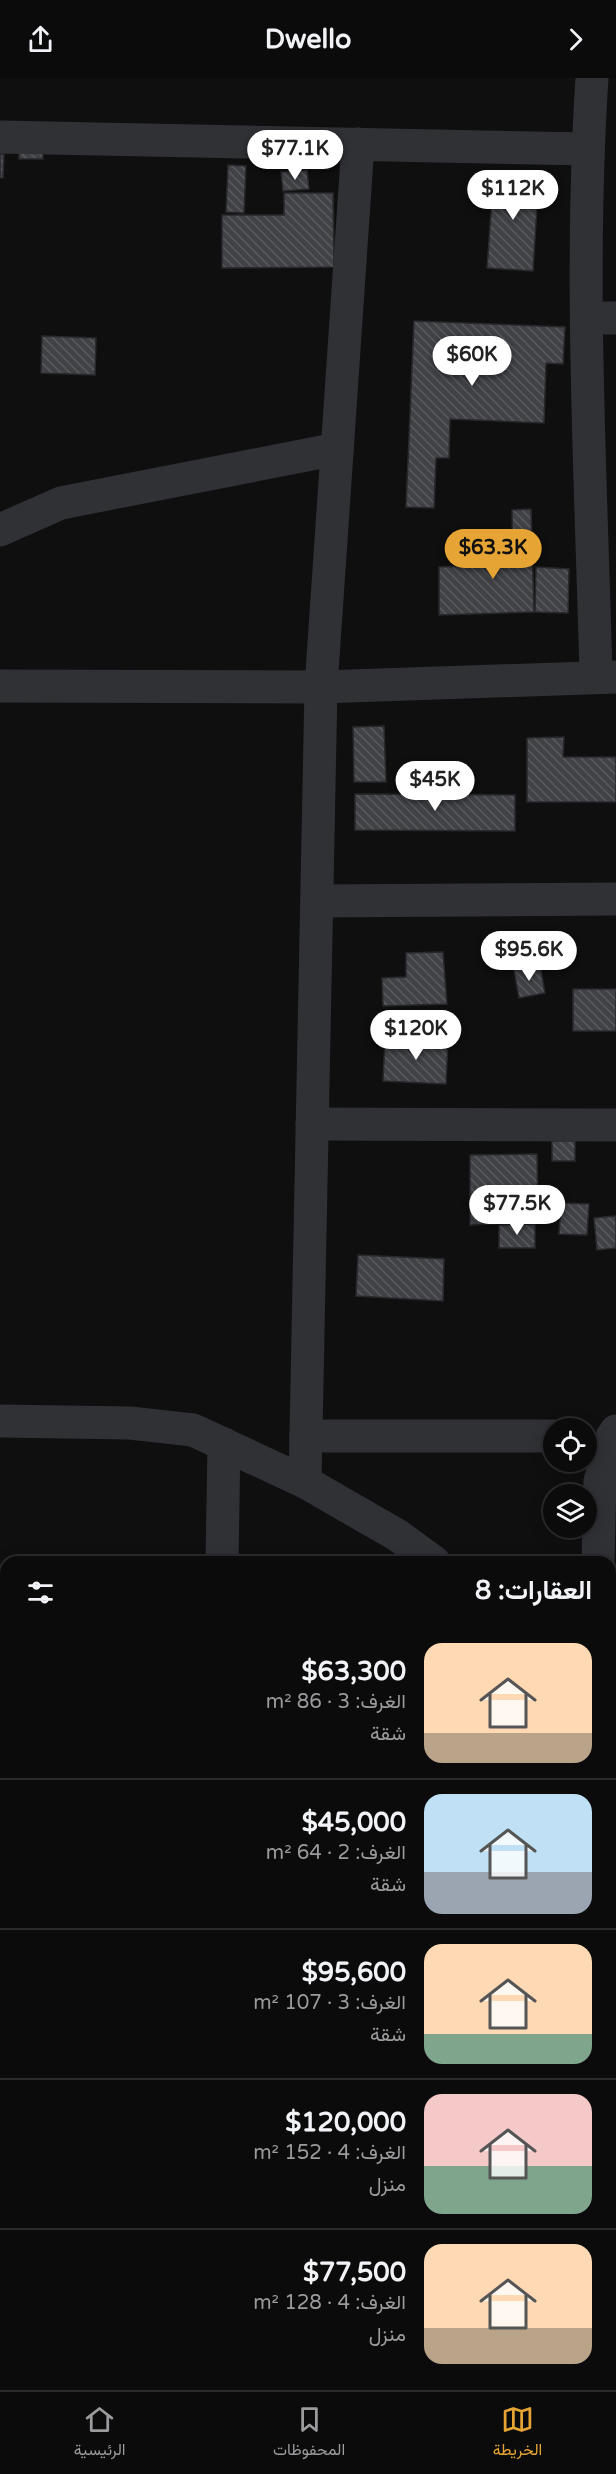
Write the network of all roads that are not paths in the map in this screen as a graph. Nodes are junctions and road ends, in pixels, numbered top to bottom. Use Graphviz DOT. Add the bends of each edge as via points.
graph roads {
  1 [pos="592,78"];
  2 [pos="0,136"];
  3 [pos="358,144"];
  4 [pos="587,149"];
  5 [pos="602,318"];
  6 [pos="337,449"];
  7 [pos="0,530"];
  8 [pos="606,676"];
  9 [pos="0,686"];
  10 [pos="321,687"];
  11 [pos="616,899"];
  12 [pos="316,901"];
  13 [pos="312,1124"];
  14 [pos="616,1125"];
  15 [pos="0,1421"];
  16 [pos="605,1435"];
  17 [pos="306,1436"];
  18 [pos="543,1436"];
  19 [pos="224,1444"];
  20 [pos="305,1482"];
  21 [pos="222,1556"];
  22 [pos="426,1556"];
  23 [pos="598,1556"];
  1 -- 4 [label="street"];
  2 -- 3 [label="street"];
  3 -- 4 [label="street"];
  3 -- 6 [label="street"];
  4 -- 5 [label="street"];
  5 -- 8 [label="street"];
  6 -- 7 [label="street" via="61,503"];
  6 -- 10 [label="street"];
  8 -- 10 [label="street"];
  9 -- 10 [label="street"];
  10 -- 12 [label="street"];
  11 -- 12 [label="street"];
  12 -- 13 [label="street"];
  13 -- 14 [label="street"];
  13 -- 17 [label="street"];
  15 -- 19 [label="street" via="130,1423 193,1430"];
  16 -- 23 [label="street"];
  17 -- 18 [label="street"];
  17 -- 20 [label="street"];
  19 -- 20 [label="street"];
  19 -- 21 [label="street"];
  20 -- 22 [label="street"];
}
